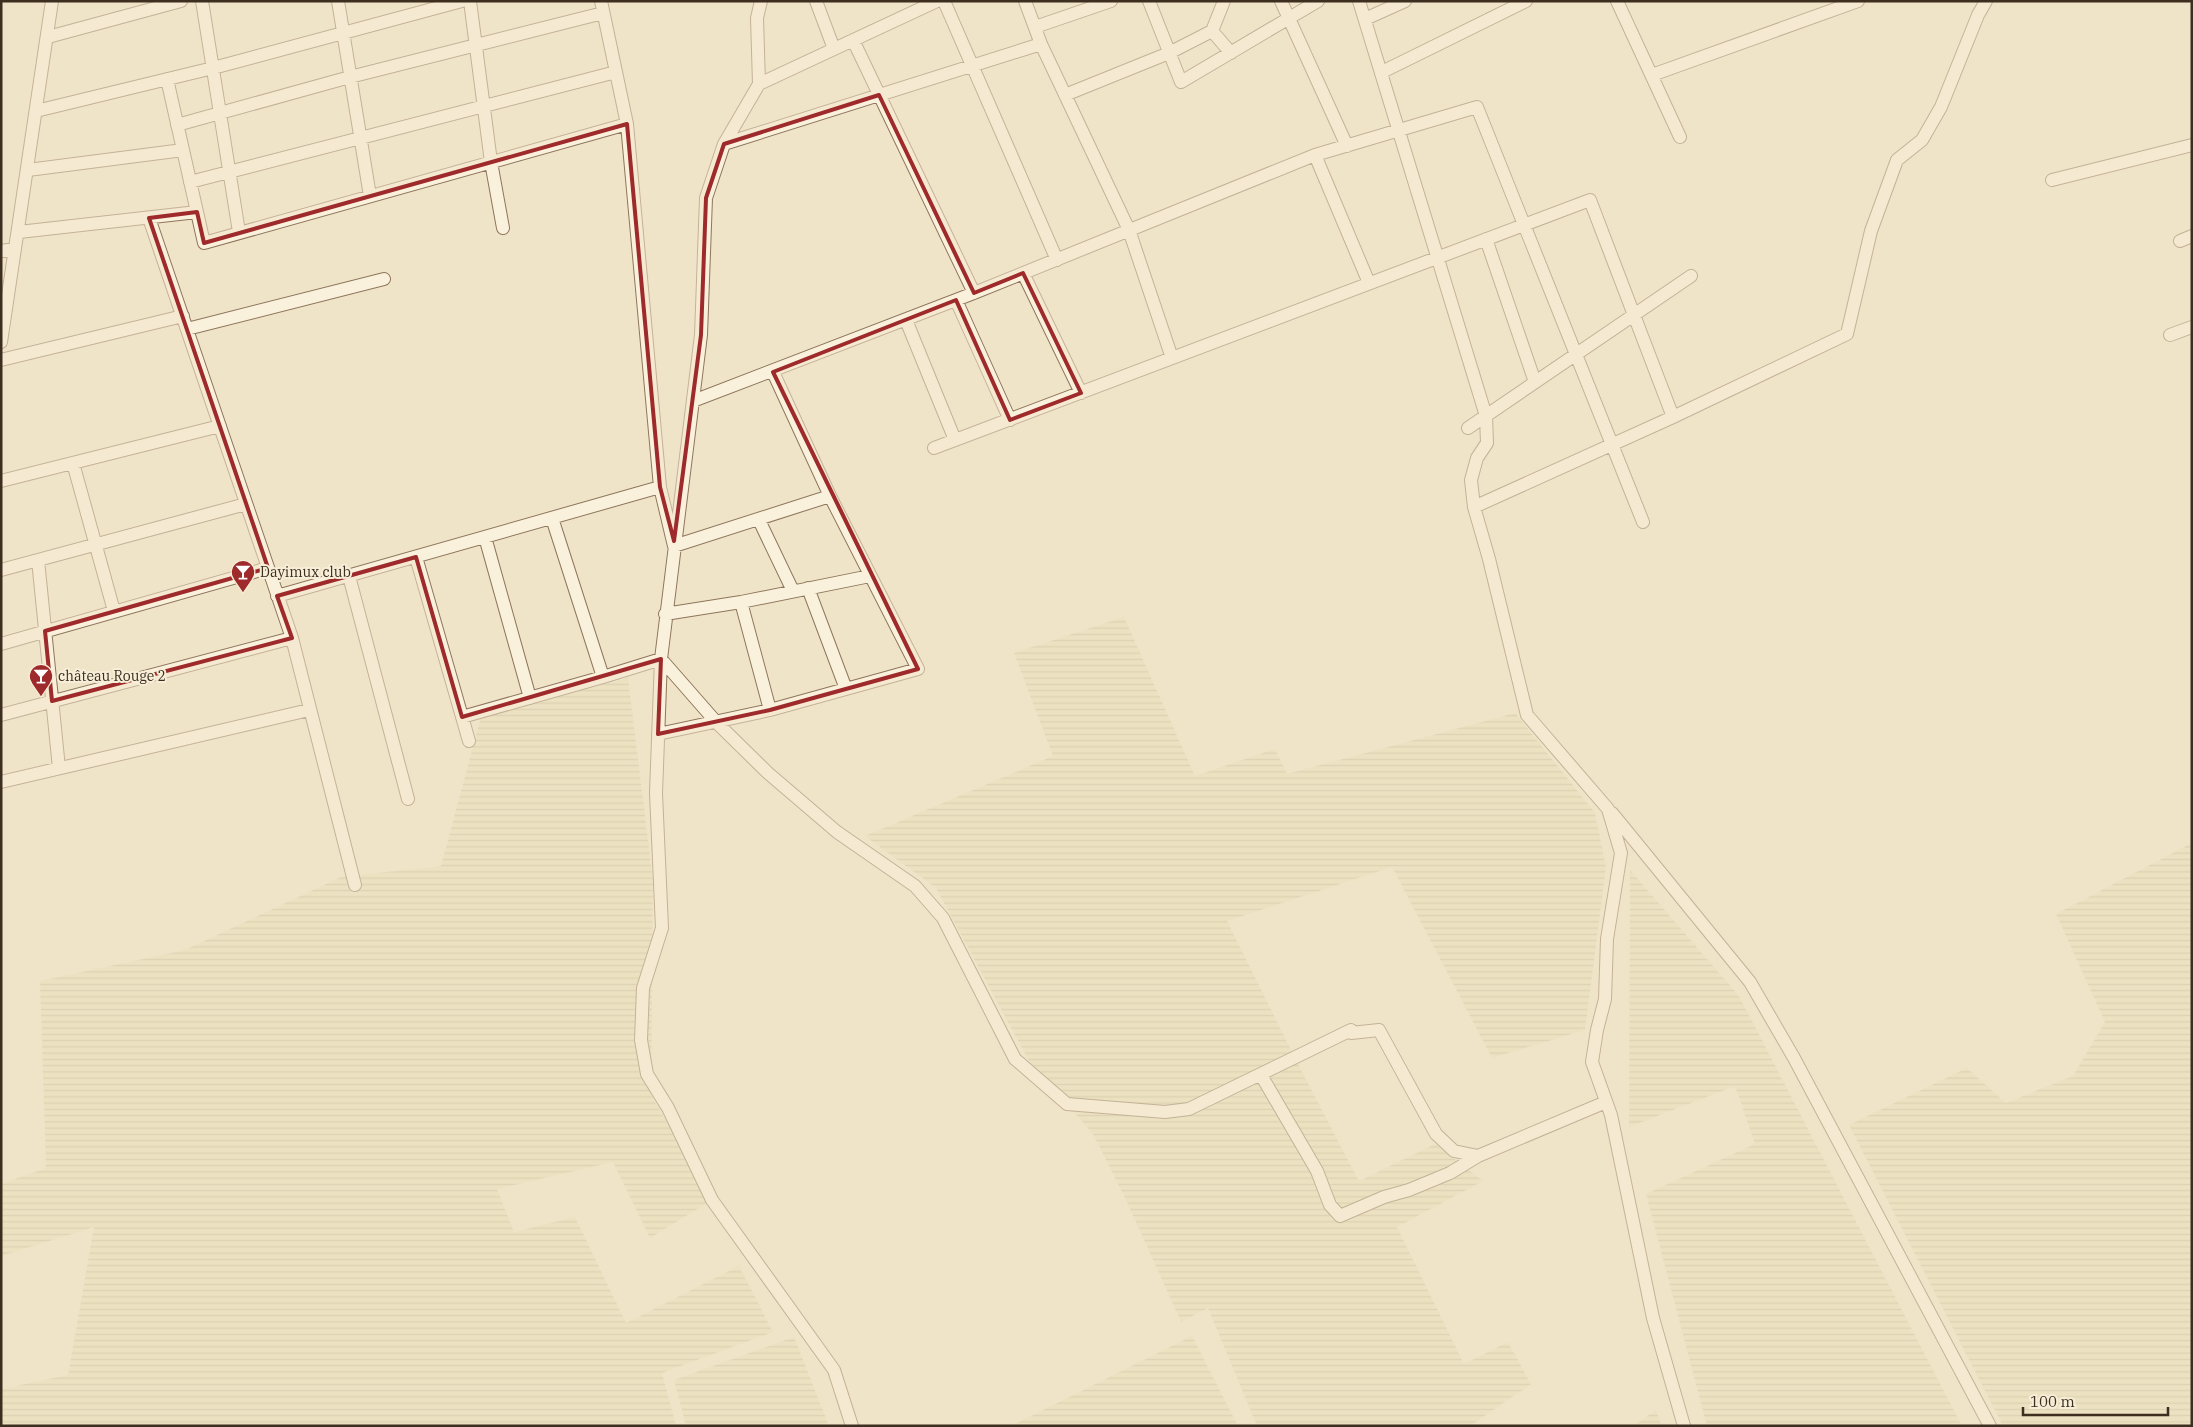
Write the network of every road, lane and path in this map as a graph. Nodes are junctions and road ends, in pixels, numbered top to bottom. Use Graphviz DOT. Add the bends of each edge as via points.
graph roads {
  1 [pos="52,1"];
  2 [pos="181,1"];
  3 [pos="202,1"];
  4 [pos="338,1"];
  5 [pos="462,1"];
  6 [pos="470,1"];
  7 [pos="760,1"];
  8 [pos="816,1"];
  9 [pos="937,1"];
  10 [pos="944,1"];
  11 [pos="1025,1"];
  12 [pos="1111,1"];
  13 [pos="1149,1"];
  14 [pos="1224,1"];
  15 [pos="1281,1"];
  16 [pos="1318,1"];
  17 [pos="1359,1"];
  18 [pos="1405,1"];
  19 [pos="1617,1"];
  20 [pos="1986,1"];
  21 [pos="1522,2"];
  22 [pos="1851,2"];
  23 [pos="439,4"];
  24 [pos="143,7"];
  25 [pos="602,7"];
  26 [pos="1289,19"];
  27 [pos="1365,19"];
  28 [pos="1036,27"];
  29 [pos="1212,31"];
  30 [pos="343,33"];
  31 [pos="48,37"];
  32 [pos="853,40"];
  33 [pos="1041,44"];
  34 [pos="476,46"];
  35 [pos="834,49"];
  36 [pos="1169,53"];
  37 [pos="1231,53"];
  38 [pos="972,66"];
  39 [pos="213,68"];
  40 [pos="616,72"];
  41 [pos="1382,72"];
  42 [pos="1652,75"];
  43 [pos="350,77"];
  44 [pos="167,79"];
  45 [pos="759,84"];
  46 [pos="879,95"];
  47 [pos="1066,95"];
  48 [pos="483,106"];
  49 [pos="36,112"];
  50 [pos="220,113"];
  51 [pos="627,124"];
  52 [pos="177,125"];
  53 [pos="1400,131"];
  54 [pos="1680,137"];
  55 [pos="361,138"];
  56 [pos="724,144"];
  57 [pos="2192,145"];
  58 [pos="1347,146"];
  59 [pos="183,150"];
  60 [pos="1315,156"];
  61 [pos="491,162"];
  62 [pos="28,170"];
  63 [pos="229,172"];
  64 [pos="2052,180"];
  65 [pos="190,182"];
  66 [pos="370,196"];
  67 [pos="197,212"];
  68 [pos="149,218"];
  69 [pos="1523,225"];
  70 [pos="502,228"];
  71 [pos="1129,230"];
  72 [pos="19,232"];
  73 [pos="239,232"];
  74 [pos="1486,239"];
  75 [pos="14,250"];
  76 [pos="1,251"];
  77 [pos="1437,257"];
  78 [pos="1057,260"];
  79 [pos="1023,273"];
  80 [pos="1691,276"];
  81 [pos="384,279"];
  82 [pos="1369,283"];
  83 [pos="974,293"];
  84 [pos="956,300"];
  85 [pos="1634,314"];
  86 [pos="182,316"];
  87 [pos="3,320"];
  88 [pos="906,320"];
  89 [pos="2192,327"];
  90 [pos="187,329"];
  91 [pos="2170,336"];
  92 [pos="1,342"];
  93 [pos="1576,354"];
  94 [pos="1172,358"];
  95 [pos="1,360"];
  96 [pos="772,372"];
  97 [pos="1535,382"];
  98 [pos="1081,392"];
  99 [pos="693,402"];
  100 [pos="1486,416"];
  101 [pos="1673,417"];
  102 [pos="1010,420"];
  103 [pos="220,426"];
  104 [pos="1468,428"];
  105 [pos="955,440"];
  106 [pos="1612,444"];
  107 [pos="934,448"];
  108 [pos="73,463"];
  109 [pos="1,481"];
  110 [pos="660,487"];
  111 [pos="830,496"];
  112 [pos="246,504"];
  113 [pos="1474,507"];
  114 [pos="552,518"];
  115 [pos="760,520"];
  116 [pos="1643,522"];
  117 [pos="485,537"];
  118 [pos="95,544"];
  119 [pos="674,546"];
  120 [pos="416,557"];
  121 [pos="38,560"];
  122 [pos="268,568"];
  123 [pos="1,570"];
  124 [pos="349,576"];
  125 [pos="870,576"];
  126 [pos="808,588"];
  127 [pos="793,591"];
  128 [pos="278,596"];
  129 [pos="742,602"];
  130 [pos="114,611"];
  131 [pos="665,614"];
  132 [pos="45,631"];
  133 [pos="292,638"];
  134 [pos="1,644"];
  135 [pos="661,659"];
  136 [pos="604,677"];
  137 [pos="846,689"];
  138 [pos="530,698"];
  139 [pos="52,701"];
  140 [pos="308,710"];
  141 [pos="770,710"];
  142 [pos="1,715"];
  143 [pos="462,717"];
  144 [pos="717,723"];
  145 [pos="658,734"];
  146 [pos="469,741"];
  147 [pos="59,768"];
  148 [pos="1,782"];
  149 [pos="408,799"];
  150 [pos="1608,809"];
  151 [pos="356,885"];
  152 [pos="1261,1075"];
  153 [pos="1606,1102"];
  154 [pos="1478,1156"];
  155 [pos="852,1426"];
  156 [pos="1684,1426"];
  157 [pos="1990,1426"];
  1 -- 31 [label="street"];
  2 -- 24 [label="street"];
  3 -- 39 [label="street"];
  4 -- 30 [label="street"];
  5 -- 23 [label="street"];
  6 -- 34 [label="street"];
  7 -- 45 [label="street" via="757,18"];
  8 -- 35 [label="street"];
  9 -- 32 [label="street"];
  10 -- 38 [label="street"];
  11 -- 28 [label="street"];
  12 -- 28 [label="street"];
  13 -- 36 [label="street"];
  14 -- 29 [label="street"];
  15 -- 26 [label="street"];
  16 -- 26 [label="street"];
  17 -- 27 [label="street"];
  18 -- 27 [label="street"];
  19 -- 42 [label="street"];
  20 -- 101 [label="street" via="1941,107 1922,140 1897,160 1871,231 1847,334"];
  21 -- 41 [label="street"];
  22 -- 42 [label="street"];
  23 -- 30 [label="street"];
  24 -- 31 [label="street"];
  25 -- 34 [label="street"];
  25 -- 40 [label="street"];
  26 -- 37 [label="street"];
  26 -- 58 [label="street"];
  27 -- 41 [label="street"];
  28 -- 33 [label="street"];
  29 -- 36 [label="street"];
  29 -- 37 [label="street"];
  30 -- 39 [label="street"];
  30 -- 43 [label="street"];
  31 -- 49 [label="street"];
  32 -- 35 [label="street"];
  32 -- 46 [label="street"];
  33 -- 38 [label="street"];
  33 -- 47 [label="street"];
  34 -- 43 [label="street"];
  34 -- 48 [label="street"];
  35 -- 45 [label="street"];
  36 -- 37 [label="street" via="1181,82"];
  36 -- 47 [label="street"];
  38 -- 46 [label="street"];
  38 -- 78 [label="street"];
  39 -- 44 [label="street"];
  39 -- 50 [label="street"];
  40 -- 48 [label="street"];
  40 -- 51 [label="street"];
  41 -- 53 [label="street"];
  42 -- 54 [label="street"];
  43 -- 50 [label="street"];
  43 -- 55 [label="street"];
  44 -- 49 [label="street"];
  44 -- 52 [label="street"];
  45 -- 56 [label="street"];
  46 -- 56 [label="street"];
  46 -- 83 [label="street"];
  47 -- 71 [label="street"];
  48 -- 55 [label="street"];
  48 -- 61 [label="street"];
  49 -- 62 [label="street"];
  50 -- 52 [label="street"];
  50 -- 63 [label="street"];
  51 -- 61 [label="street"];
  51 -- 110 [label="street"];
  52 -- 59 [label="street"];
  53 -- 58 [label="street"];
  53 -- 69 [label="street" via="1477,107"];
  53 -- 77 [label="street"];
  55 -- 63 [label="street"];
  55 -- 66 [label="street"];
  56 -- 99 [label="street" via="706,198 701,335"];
  57 -- 64 [label="street"];
  58 -- 60 [label="street"];
  59 -- 62 [label="street"];
  59 -- 65 [label="street"];
  60 -- 71 [label="street"];
  60 -- 82 [label="street"];
  61 -- 66 [label="street"];
  61 -- 70 [label="street"];
  62 -- 72 [label="street"];
  63 -- 65 [label="street"];
  63 -- 73 [label="street"];
  65 -- 67 [label="street"];
  66 -- 73 [label="street"];
  67 -- 68 [label="street"];
  67 -- 73 [label="street" via="204,242"];
  68 -- 72 [label="street"];
  68 -- 86 [label="street"];
  69 -- 74 [label="street"];
  69 -- 85 [label="street" via="1590,200"];
  69 -- 93 [label="street"];
  71 -- 78 [label="street"];
  71 -- 94 [label="street"];
  72 -- 75 [label="street"];
  74 -- 77 [label="street"];
  74 -- 97 [label="street"];
  75 -- 76 [label="street"];
  75 -- 87 [label="street"];
  77 -- 82 [label="street"];
  77 -- 100 [label="street"];
  78 -- 79 [label="street"];
  79 -- 83 [label="street"];
  79 -- 98 [label="street"];
  80 -- 85 [label="street"];
  81 -- 90 [label="street"];
  82 -- 94 [label="street"];
  83 -- 84 [label="street"];
  84 -- 88 [label="street"];
  84 -- 102 [label="street"];
  85 -- 93 [label="street"];
  85 -- 101 [label="street"];
  86 -- 90 [label="street"];
  86 -- 95 [label="street"];
  87 -- 92 [label="street"];
  88 -- 96 [label="street"];
  88 -- 105 [label="street"];
  89 -- 91 [label="street"];
  90 -- 103 [label="street"];
  93 -- 97 [label="street"];
  93 -- 106 [label="street"];
  94 -- 98 [label="street"];
  96 -- 99 [label="street"];
  96 -- 111 [label="street"];
  97 -- 100 [label="street"];
  98 -- 102 [label="street"];
  99 -- 119 [label="street"];
  100 -- 104 [label="street"];
  100 -- 113 [label="street" via="1487,444 1477,458 1471,480"];
  101 -- 106 [label="street"];
  102 -- 105 [label="street"];
  103 -- 108 [label="street"];
  103 -- 112 [label="street"];
  105 -- 107 [label="street"];
  106 -- 113 [label="street"];
  106 -- 116 [label="street"];
  108 -- 109 [label="street"];
  108 -- 118 [label="street"];
  110 -- 114 [label="street"];
  110 -- 119 [label="street"];
  111 -- 115 [label="street"];
  111 -- 125 [label="street"];
  112 -- 118 [label="street"];
  112 -- 122 [label="street"];
  113 -- 150 [label="street" via="1527,715"];
  114 -- 117 [label="street"];
  114 -- 136 [label="street"];
  115 -- 119 [label="street"];
  115 -- 127 [label="street"];
  117 -- 120 [label="street"];
  117 -- 138 [label="street"];
  118 -- 121 [label="street"];
  118 -- 130 [label="street"];
  119 -- 131 [label="street"];
  120 -- 124 [label="street"];
  120 -- 143 [label="street"];
  121 -- 123 [label="street"];
  121 -- 132 [label="street"];
  122 -- 128 [label="street"];
  122 -- 130 [label="street"];
  124 -- 128 [label="street"];
  124 -- 149 [label="street"];
  125 -- 126 [label="street"];
  125 -- 137 [label="street" via="918,669"];
  126 -- 127 [label="street"];
  126 -- 137 [label="street"];
  127 -- 129 [label="street"];
  128 -- 133 [label="street"];
  129 -- 131 [label="street"];
  129 -- 141 [label="street"];
  130 -- 132 [label="street"];
  131 -- 135 [label="street"];
  132 -- 134 [label="street"];
  132 -- 139 [label="street"];
  133 -- 139 [label="street"];
  133 -- 140 [label="street"];
  135 -- 136 [label="street"];
  135 -- 144 [label="street"];
  135 -- 145 [label="street"];
  136 -- 138 [label="street"];
  137 -- 141 [label="street"];
  138 -- 143 [label="street"];
  139 -- 142 [label="street"];
  139 -- 147 [label="street"];
  140 -- 147 [label="street"];
  140 -- 151 [label="street"];
  141 -- 144 [label="street"];
  143 -- 146 [label="street"];
  144 -- 145 [label="street"];
  144 -- 152 [label="street" via="768,773 838,832 915,886 942,918 1015,1059 1067,1104 1165,1112 1189,1109"];
  145 -- 155 [label="street" via="656,794 662,928 643,988 642,1040 647,1074 668,1108 712,1200 834,1370"];
  147 -- 148 [label="street"];
  150 -- 153 [label="street" via="1621,853 1606,939 1605,999 1592,1062"];
  150 -- 157 [label="street" via="1750,982 1794,1058"];
  152 -- 154 [label="street" via="1351,1030 1351,1033 1379,1030 1436,1134 1454,1151"];
  152 -- 154 [label="street" via="1316,1171 1330,1205 1340,1216 1450,1173"];
  153 -- 154 [label="street"];
  153 -- 156 [label="street" via="1653,1318"];
}
